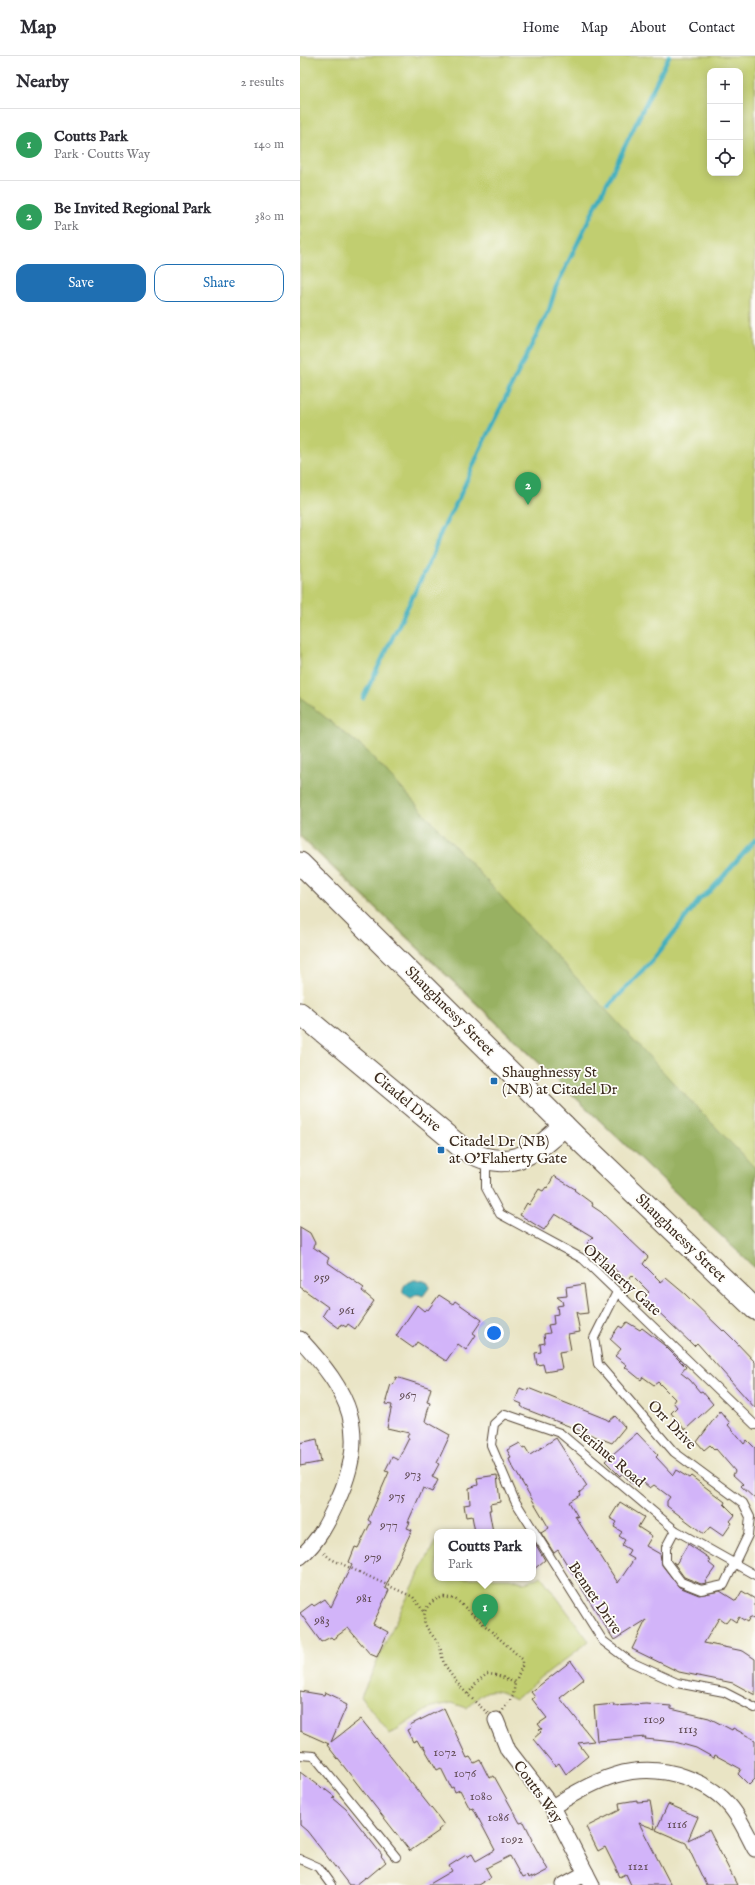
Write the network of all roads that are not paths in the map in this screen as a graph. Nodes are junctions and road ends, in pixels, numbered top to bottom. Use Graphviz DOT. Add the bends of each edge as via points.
graph roads {
  1 [pos="300,863"];
  2 [pos="300,1013"];
  3 [pos="564,1125"];
  4 [pos="486,1159"];
  5 [pos="617,1292"];
  6 [pos="755,1309"];
  7 [pos="300,1339"];
  8 [pos="494,1424"];
  9 [pos="755,1425"];
  10 [pos="533,1529"];
  11 [pos="675,1530"];
  12 [pos="536,1534"];
  13 [pos="300,1557"];
  14 [pos="734,1564"];
  15 [pos="755,1575"];
  16 [pos="755,1708"];
  17 [pos="496,1720"];
  18 [pos="300,1755"];
  19 [pos="552,1807"];
  20 [pos="755,1849"];
  21 [pos="396,1857"];
  22 [pos="300,1859"];
  23 [pos="589,1879"];
  24 [pos="331,1885"];
  25 [pos="564,1885"];
  1 -- 3 [label="main road, Shaughnessy Street"];
  2 -- 4 [label="main road, Citadel Drive" via="462,1148"];
  3 -- 4 [label="main road, Citadel Drive" via="542,1146 528,1155 514,1159"];
  3 -- 6 [label="main road, Shaughnessy Street"];
  4 -- 5 [label="lane, OFlaherty Gate" via="486,1188 500,1214 583,1259"];
  5 -- 9 [label="lane, OFlaherty Gate"];
  5 -- 14 [label="lane, Orr Drive" via="594,1338 598,1364 674,1452 743,1503 750,1517 748,1535"];
  7 -- 13 [label="street" via="340,1389 348,1405 354,1441 349,1474 330,1519 313,1544"];
  8 -- 10 [label="lane, Bennet Drive" via="491,1445 515,1501"];
  8 -- 11 [label="lane, Clerihue Road" via="505,1414 560,1433"];
  11 -- 14 [label="lane, Clerihue Road"];
  11 -- 14 [label="lane" via="666,1547 666,1562 681,1582 701,1590 724,1585"];
  12 -- 16 [label="lane, Bennet Drive" via="603,1641 631,1662 670,1680 724,1692"];
  14 -- 15 [label="lane, Clerihue Road"];
  17 -- 19 [label="street, Coutts Way" via="512,1756"];
  18 -- 21 [label="lane" via="314,1756"];
  19 -- 20 [label="street" via="594,1783 614,1775 630,1771 665,1772 692,1780 719,1795 740,1820"];
  19 -- 23 [label="street, Coutts Way"];
  22 -- 24 [label="lane" via="318,1867"];
  23 -- 25 [label="street"];
}
